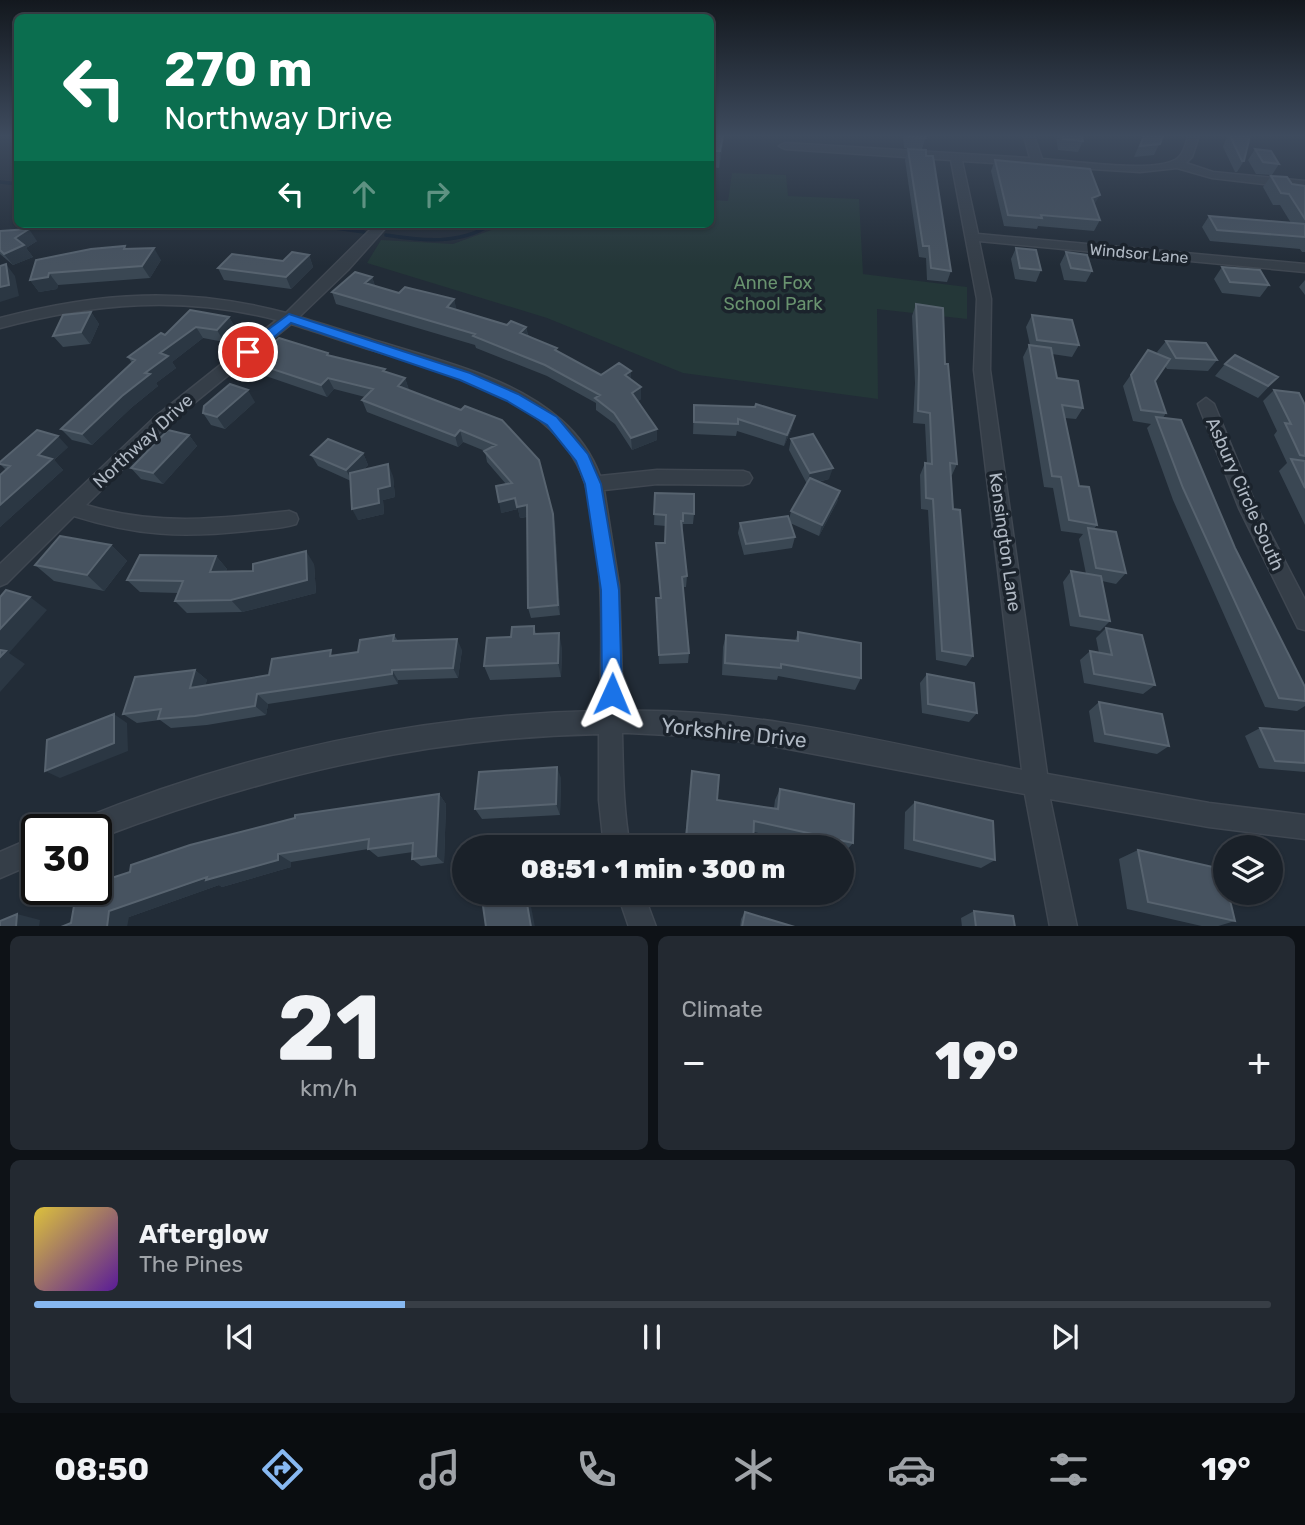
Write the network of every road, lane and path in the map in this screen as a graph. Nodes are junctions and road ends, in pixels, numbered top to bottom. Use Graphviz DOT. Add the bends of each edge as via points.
graph roads {
  1 [pos="961,179"];
  2 [pos="1250,179"];
  3 [pos="1305,185"];
  4 [pos="379,228"];
  5 [pos="973,237"];
  6 [pos="1305,268"];
  7 [pos="289,318"];
  8 [pos="0,323"];
  9 [pos="1206,404"];
  10 [pos="743,478"];
  11 [pos="593,484"];
  12 [pos="71,508"];
  13 [pos="289,519"];
  14 [pos="0,577"];
  15 [pos="1305,621"];
  16 [pos="611,723"];
  17 [pos="1036,785"];
  18 [pos="112,821"];
  19 [pos="1305,827"];
  20 [pos="615,835"];
  21 [pos="21,856"];
  22 [pos="0,865"];
  23 [pos="635,905"];
  24 [pos="643,926"];
  25 [pos="1064,926"];
  1 -- 5 [label="street, Kensington Lane"];
  2 -- 3 [label="street"];
  4 -- 7 [label="street, Northway Drive"];
  5 -- 6 [label="street, Windsor Lane"];
  5 -- 17 [label="street, Kensington Lane" via="984,299 982,370"];
  7 -- 8 [label="street" via="236,305 156,298 73,306"];
  7 -- 11 [label="street" via="465,376 535,409 575,446"];
  7 -- 12 [label="street, Northway Drive" via="181,404"];
  9 -- 15 [label="street, Asbury Circle South" via="1248,509"];
  10 -- 11 [label="street" via="657,477"];
  11 -- 16 [label="street" via="610,590"];
  12 -- 13 [label="street" via="152,526 211,527"];
  12 -- 14 [label="street, Northway Drive"];
  16 -- 17 [label="street, Yorkshire Drive" via="708,726 797,738"];
  16 -- 18 [label="street, Yorkshire Drive" via="450,732 321,756 240,777"];
  16 -- 20 [label="street"];
  17 -- 19 [label="street, Yorkshire Drive"];
  17 -- 25 [label="street, Kensington Lane"];
  21 -- 22 [label="street"];
  23 -- 24 [label="street"];
}
